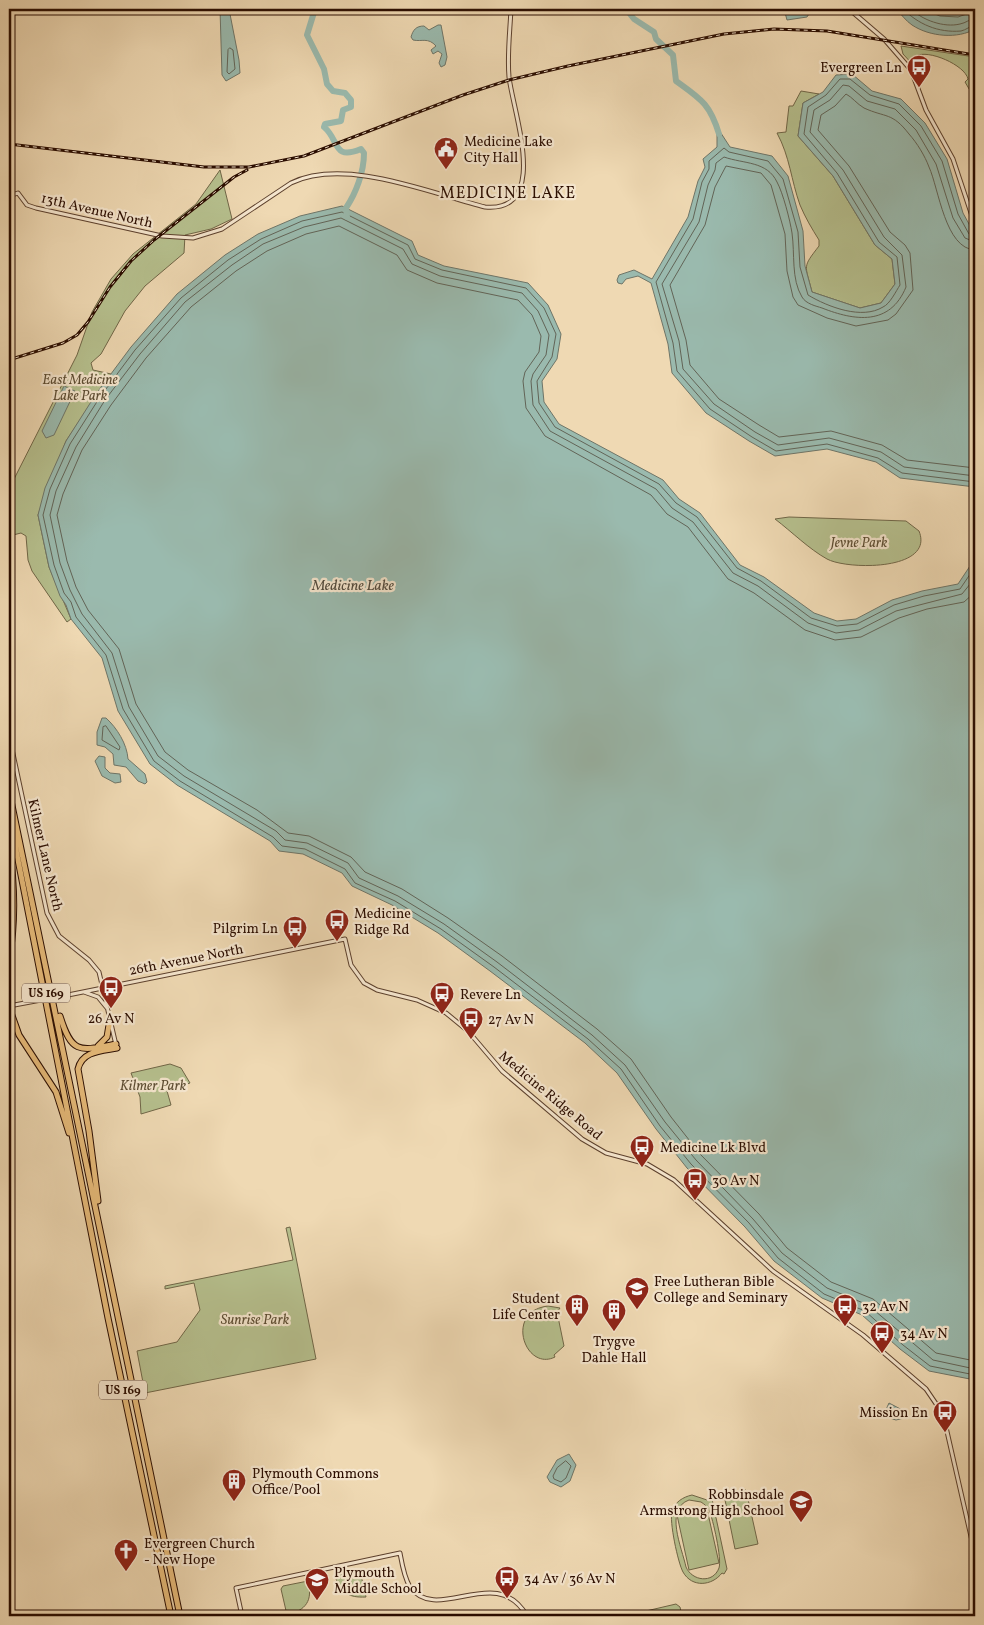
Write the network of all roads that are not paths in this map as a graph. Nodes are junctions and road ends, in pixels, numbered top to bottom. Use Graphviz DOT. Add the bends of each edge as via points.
graph roads {
  1 [pos="511,9"];
  2 [pos="849,9"];
  3 [pos="9,196"];
  4 [pos="975,225"];
  5 [pos="9,736"];
  6 [pos="9,791"];
  7 [pos="9,814"];
  8 [pos="9,846"];
  9 [pos="345,938"];
  10 [pos="9,960"];
  11 [pos="50,983"];
  12 [pos="104,987"];
  13 [pos="81,992"];
  14 [pos="9,1007"];
  15 [pos="110,1016"];
  16 [pos="116,1046"];
  17 [pos="93,1048"];
  18 [pos="80,1172"];
  19 [pos="98,1216"];
  20 [pos="975,1554"];
  21 [pos="170,1616"];
  22 [pos="180,1616"];
  23 [pos="242,1616"];
  24 [pos="528,1616"];
  1 -- 3 [label="street, 13th Avenue North" via="509,80 525,173 515,198 501,207 485,207 366,176 331,173 304,178 222,228 188,238 162,236 42,210 27,205 18,193"];
  2 -- 4 [label="street" via="898,53 911,70 926,110 952,159"];
  5 -- 12 [label="street, Kilmer Lane North" via="49,919 66,944 94,965"];
  6 -- 11 [label="highway, US 169"];
  7 -- 18 [label="highway, US 169"];
  8 -- 10 [label="highway" via="15,900"];
  9 -- 12 [label="street, 26th Avenue North"];
  9 -- 20 [label="street, Medicine Ridge Road" via="351,965 364,983 446,1013 468,1031 502,1071 589,1144 606,1153 647,1164 674,1180 767,1266 868,1339 931,1394 946,1427"];
  11 -- 17 [label="highway" via="68,1040 79,1049"];
  11 -- 19 [label="highway, US 169"];
  12 -- 13 [label="street, 26th Avenue North"];
  12 -- 15 [label="street, Kilmer Lane North"];
  13 -- 14 [label="street, 26th Avenue North, bridge"];
  13 -- 15 [label="street" via="98,997"];
  14 -- 18 [label="highway" via="19,1035 56,1092"];
  15 -- 16 [label="street, Kilmer Lane North"];
  15 -- 17 [label="highway" via="107,1037"];
  16 -- 17 [label="highway"];
  16 -- 19 [label="highway" via="88,1054 78,1069 89,1131"];
  18 -- 21 [label="highway, US 169"];
  19 -- 22 [label="highway, US 169"];
  23 -- 24 [label="street" via="236,1588 400,1553 410,1586 423,1598 442,1602 498,1594 513,1599"];
}
